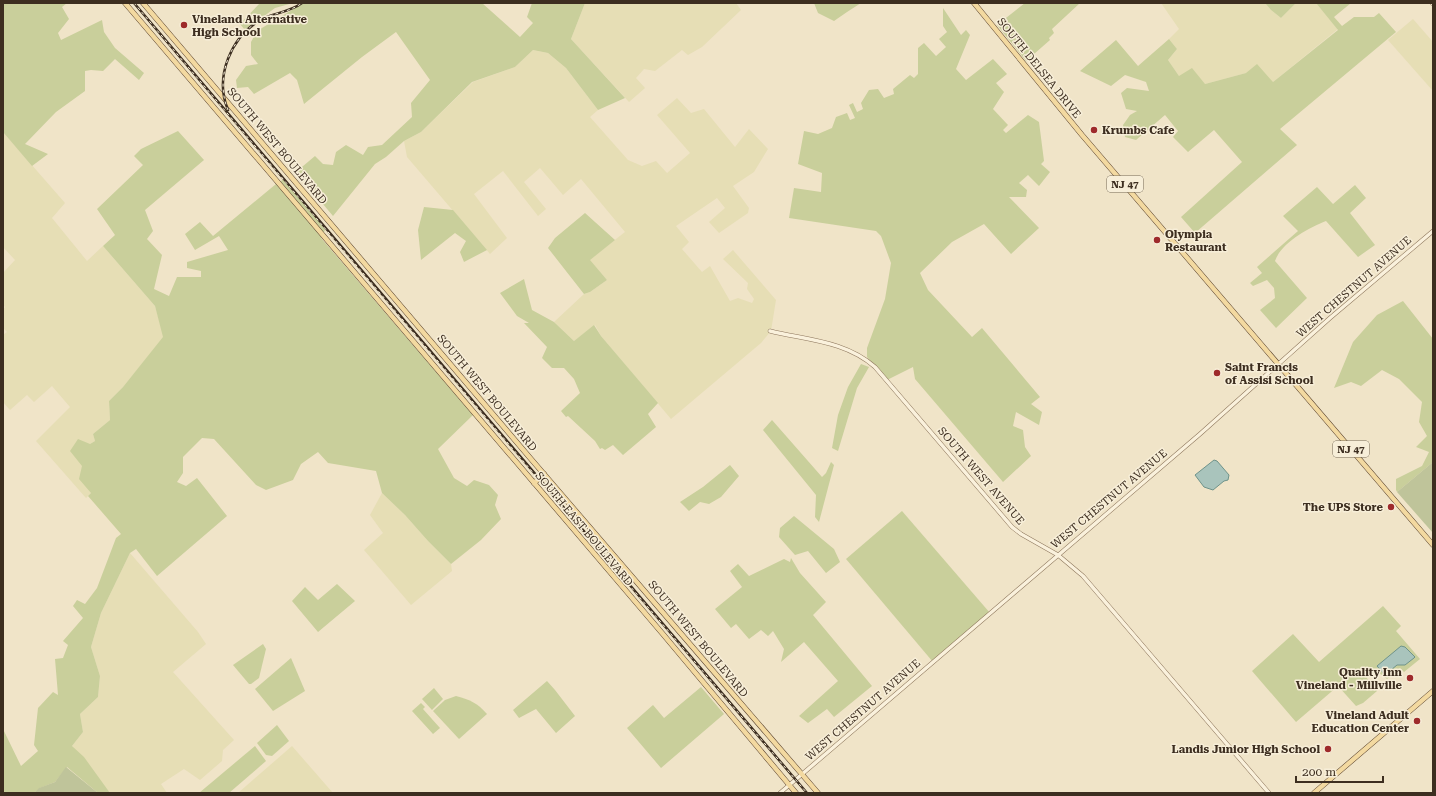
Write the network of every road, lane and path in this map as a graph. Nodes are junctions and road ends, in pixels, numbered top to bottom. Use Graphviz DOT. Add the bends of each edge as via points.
graph roads {
  1 [pos="125,3"];
  2 [pos="143,3"];
  3 [pos="974,3"];
  4 [pos="1433,230"];
  5 [pos="770,331"];
  6 [pos="1278,364"];
  7 [pos="544,474"];
  8 [pos="534,483"];
  9 [pos="1433,544"];
  10 [pos="1058,555"];
  11 [pos="1433,691"];
  12 [pos="802,774"];
  13 [pos="789,785"];
  14 [pos="780,793"];
  15 [pos="796,793"];
  16 [pos="818,793"];
  17 [pos="1269,793"];
  18 [pos="1314,793"];
  1 -- 8 [label="main road, SOUTH EAST BOULEVARD"];
  2 -- 7 [label="main road, SOUTH WEST BOULEVARD"];
  3 -- 6 [label="main road, SOUTH DELSEA DRIVE / NJ 47" via="1082,135"];
  4 -- 6 [label="street, WEST CHESTNUT AVENUE"];
  5 -- 10 [label="street, SOUTH WEST AVENUE" via="840,346 853,351 872,364 1012,527"];
  6 -- 9 [label="main road, SOUTH DELSEA DRIVE / NJ 47"];
  6 -- 10 [label="street, WEST CHESTNUT AVENUE"];
  7 -- 8 [label="main road"];
  7 -- 12 [label="main road, SOUTH WEST BOULEVARD"];
  8 -- 13 [label="main road, SOUTH EAST BOULEVARD"];
  10 -- 12 [label="street, WEST CHESTNUT AVENUE"];
  10 -- 17 [label="street, SOUTH WEST AVENUE" via="1074,567 1101,596"];
  11 -- 18 [label="main road"];
  12 -- 13 [label="street, WEST CHESTNUT AVENUE"];
  12 -- 16 [label="main road, SOUTH WEST BOULEVARD"];
  13 -- 14 [label="street, WEST CHESTNUT AVENUE"];
  13 -- 15 [label="main road, SOUTH EAST BOULEVARD"];
}
